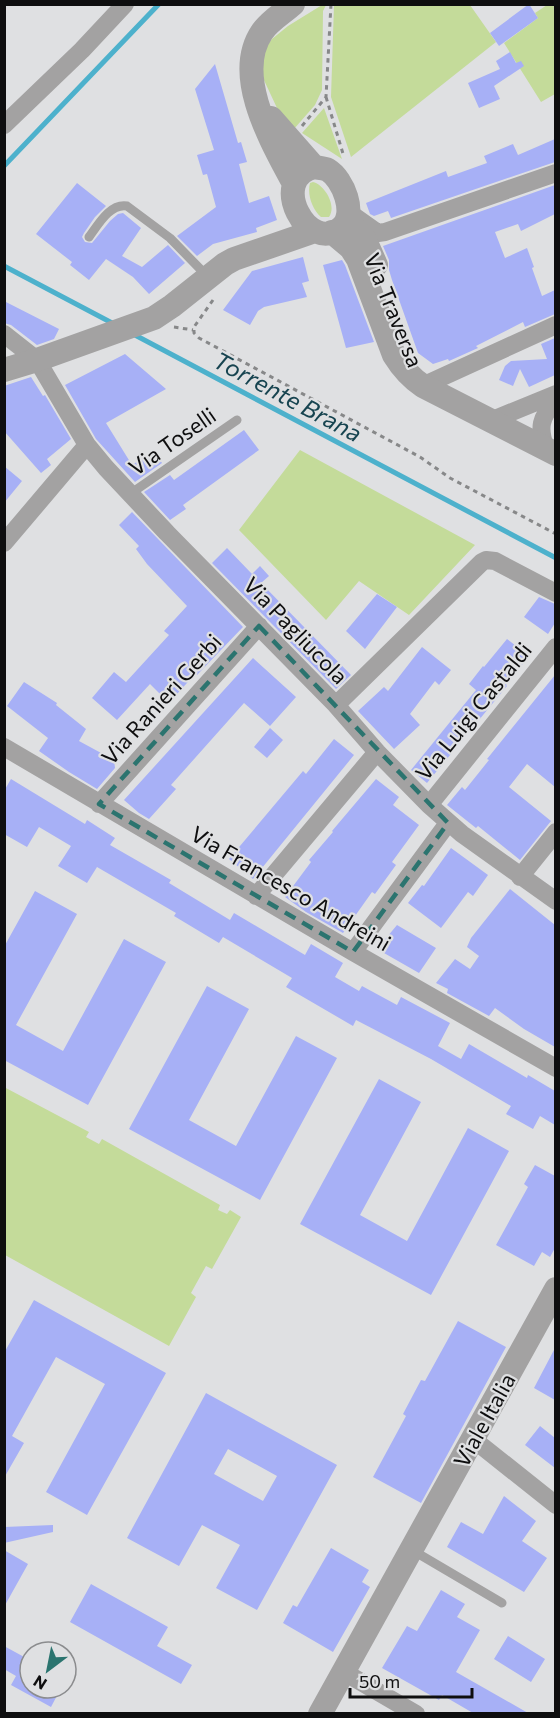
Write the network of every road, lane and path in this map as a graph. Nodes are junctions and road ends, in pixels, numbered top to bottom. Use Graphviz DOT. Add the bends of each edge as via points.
graph roads {
  1 [pos="125,4"];
  2 [pos="331,4"];
  3 [pos="276,8"];
  4 [pos="326,97"];
  5 [pos="257,99"];
  6 [pos="4,125"];
  7 [pos="297,132"];
  8 [pos="345,159"];
  9 [pos="314,167"];
  10 [pos="555,173"];
  11 [pos="294,184"];
  12 [pos="329,223"];
  13 [pos="89,237"];
  14 [pos="212,286"];
  15 [pos="555,325"];
  16 [pos="4,333"];
  17 [pos="37,360"];
  18 [pos="4,369"];
  19 [pos="433,389"];
  20 [pos="555,394"];
  21 [pos="555,401"];
  22 [pos="237,420"];
  23 [pos="490,421"];
  24 [pos="87,445"];
  25 [pos="551,452"];
  26 [pos="130,494"];
  27 [pos="555,534"];
  28 [pos="4,543"];
  29 [pos="555,593"];
  30 [pos="259,626"];
  31 [pos="555,647"];
  32 [pos="336,705"];
  33 [pos="4,747"];
  34 [pos="377,752"];
  35 [pos="99,804"];
  36 [pos="429,805"];
  37 [pos="448,823"];
  38 [pos="555,832"];
  39 [pos="520,877"];
  40 [pos="256,896"];
  41 [pos="555,901"];
  42 [pos="352,952"];
  43 [pos="555,1068"];
  44 [pos="555,1289"];
  45 [pos="473,1439"];
  46 [pos="555,1505"];
  47 [pos="412,1550"];
  48 [pos="502,1603"];
  49 [pos="344,1672"];
  50 [pos="320,1713"];
  51 [pos="416,1713"];
  1 -- 6 [label="street"];
  2 -- 4 [label="path"];
  3 -- 5 [label="street" via="253,50 250,71"];
  4 -- 7 [label="path"];
  4 -- 8 [label="path"];
  5 -- 9 [label="street"];
  5 -- 11 [label="street" via="268,134"];
  9 -- 11 [label="street" via="301,173"];
  9 -- 12 [label="street" via="328,170 337,178 346,196"];
  10 -- 12 [label="street" via="392,230 378,233"];
  11 -- 12 [label="street" via="294,200"];
  12 -- 14 [label="street" via="225,264"];
  12 -- 19 [label="street, Via Traversa" via="368,244 409,357"];
  13 -- 14 [label="lane" via="107,214 121,205 127,206 170,238"];
  14 -- 17 [label="street" via="154,318"];
  14 -- 27 [label="path" via="194,327 199,338"];
  15 -- 19 [label="street"];
  16 -- 17 [label="street"];
  17 -- 18 [label="street"];
  17 -- 24 [label="street, Via Pagliucola"];
  19 -- 23 [label="street, Via Traversa"];
  20 -- 23 [label="street"];
  21 -- 25 [label="street" via="541,427"];
  22 -- 26 [label="lane, Via Toselli"];
  23 -- 25 [label="street, Via Traversa"];
  24 -- 26 [label="street, Via Pagliucola"];
  24 -- 28 [label="street"];
  26 -- 30 [label="street, Via Pagliucola"];
  29 -- 32 [label="street" via="495,561 482,562"];
  30 -- 32 [label="street, Via Pagliucola"];
  30 -- 35 [label="street, Via Ranieri Gerbi"];
  31 -- 36 [label="street, Via Luigi Castaldi"];
  32 -- 34 [label="street, Via Pagliucola"];
  33 -- 35 [label="street, Via Francesco Andreini"];
  34 -- 36 [label="street, Via Pagliucola"];
  34 -- 40 [label="street"];
  35 -- 40 [label="street, Via Francesco Andreini"];
  36 -- 37 [label="street, Via Pagliucola"];
  37 -- 39 [label="street, Via Pagliucola"];
  37 -- 42 [label="street"];
  38 -- 39 [label="street"];
  39 -- 41 [label="street, Via Pagliucola"];
  40 -- 42 [label="street, Via Francesco Andreini"];
  42 -- 43 [label="street, Via Francesco Andreini"];
  44 -- 45 [label="street, Viale Italia"];
  45 -- 46 [label="street"];
  45 -- 47 [label="street, Viale Italia"];
  47 -- 48 [label="lane"];
  47 -- 49 [label="street, Viale Italia"];
  49 -- 50 [label="street, Viale Italia"];
  49 -- 51 [label="street"];
}
